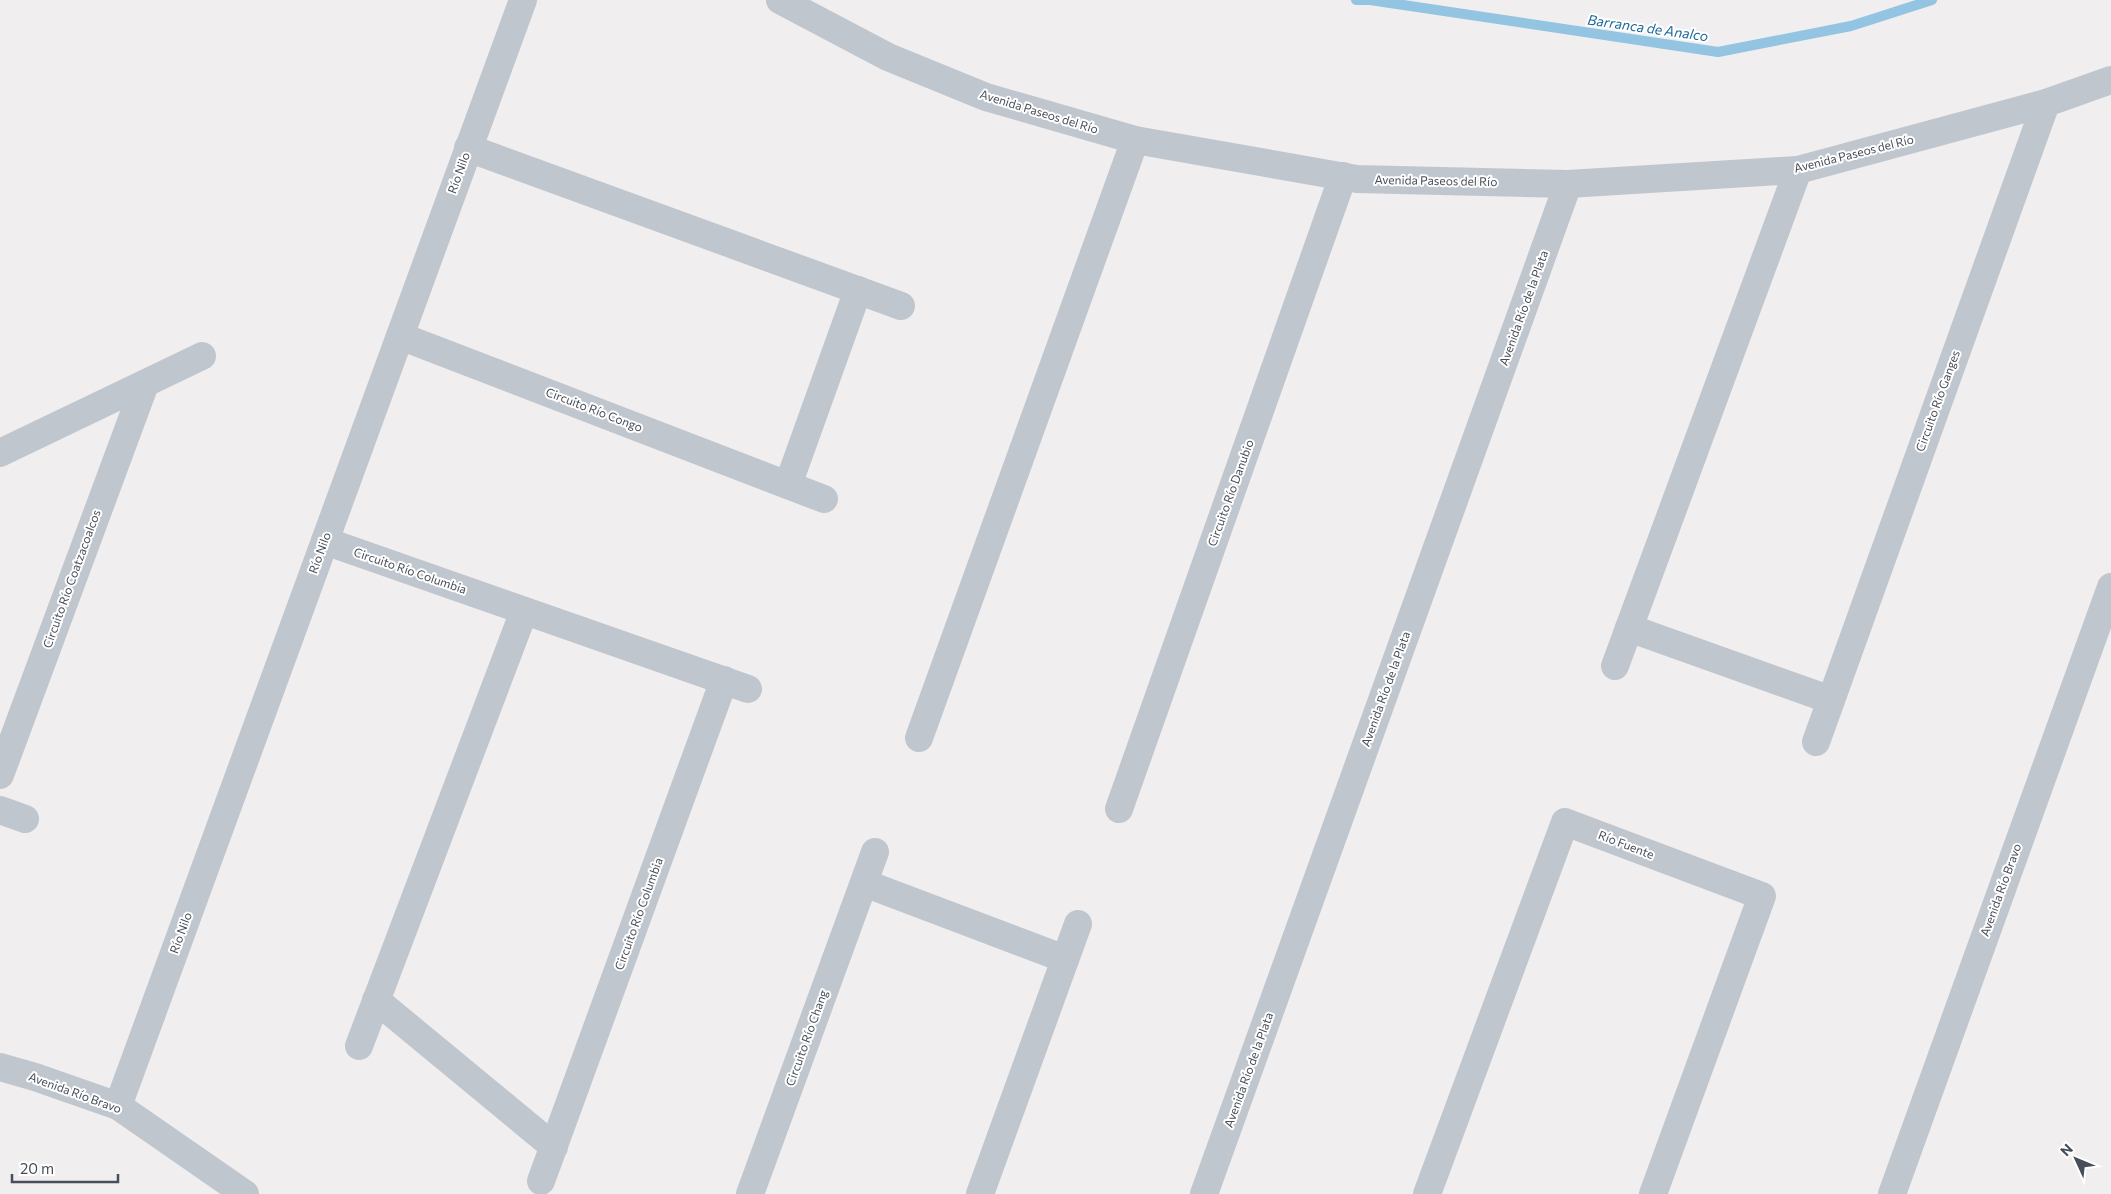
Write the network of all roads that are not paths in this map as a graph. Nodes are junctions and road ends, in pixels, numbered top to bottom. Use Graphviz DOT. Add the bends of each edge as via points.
graph roads {
  1 [pos="523,0"];
  2 [pos="780,0"];
  3 [pos="2111,80"];
  4 [pos="2046,102"];
  5 [pos="1135,140"];
  6 [pos="468,148"];
  7 [pos="1798,170"];
  8 [pos="1343,176"];
  9 [pos="1568,184"];
  10 [pos="858,290"];
  11 [pos="901,306"];
  12 [pos="400,336"];
  13 [pos="202,356"];
  14 [pos="145,384"];
  15 [pos="0,453"];
  16 [pos="788,485"];
  17 [pos="824,499"];
  18 [pos="324,541"];
  19 [pos="2111,587"];
  20 [pos="524,611"];
  21 [pos="1629,628"];
  22 [pos="1615,666"];
  23 [pos="1831,700"];
  24 [pos="919,738"];
  25 [pos="1816,742"];
  26 [pos="0,775"];
  27 [pos="1118,809"];
  28 [pos="875,852"];
  29 [pos="864,883"];
  30 [pos="1078,924"];
  31 [pos="1065,959"];
  32 [pos="376,1000"];
  33 [pos="359,1046"];
  34 [pos="0,1067"];
  35 [pos="118,1106"];
  36 [pos="554,1147"];
  37 [pos="541,1181"];
  38 [pos="245,1194"];
  39 [pos="750,1194"];
  40 [pos="980,1194"];
  41 [pos="1204,1194"];
  42 [pos="1427,1194"];
  43 [pos="1654,1194"];
  44 [pos="1892,1194"];
  1 -- 6 [label="street, Río Nilo"];
  2 -- 5 [label="street, Avenida Paseos del Río" via="888,57 986,97"];
  3 -- 4 [label="street, Avenida Paseos del Río"];
  4 -- 7 [label="street, Avenida Paseos del Río"];
  4 -- 23 [label="street, Circuito Río Ganges"];
  5 -- 8 [label="street, Avenida Paseos del Río"];
  5 -- 24 [label="street"];
  6 -- 10 [label="street"];
  6 -- 12 [label="street, Río Nilo"];
  7 -- 9 [label="street, Avenida Paseos del Río"];
  7 -- 21 [label="street"];
  8 -- 9 [label="street, Avenida Paseos del Río"];
  8 -- 27 [label="street, Circuito Río Danubio"];
  9 -- 41 [label="street, Avenida Río de la Plata"];
  10 -- 11 [label="street"];
  10 -- 16 [label="street"];
  12 -- 16 [label="street, Circuito Río Congo"];
  12 -- 18 [label="street, Río Nilo"];
  13 -- 14 [label="street"];
  14 -- 15 [label="street"];
  14 -- 26 [label="street, Circuito Río Coatzacoalcos"];
  16 -- 17 [label="street, Circuito Río Congo"];
  18 -- 20 [label="street, Circuito Río Columbia"];
  18 -- 35 [label="street, Río Nilo"];
  19 -- 44 [label="street, Avenida Río Bravo"];
  20 -- 32 [label="street"];
  20 -- 36 [label="street, Circuito Río Columbia" via="736,685"];
  21 -- 22 [label="street"];
  21 -- 23 [label="street"];
  23 -- 25 [label="street, Circuito Río Ganges"];
  28 -- 29 [label="street, Circuito Río Chang"];
  29 -- 31 [label="street"];
  29 -- 39 [label="street, Circuito Río Chang"];
  30 -- 31 [label="street"];
  31 -- 40 [label="street"];
  32 -- 33 [label="street"];
  32 -- 36 [label="street"];
  34 -- 35 [label="street, Avenida Río Bravo"];
  35 -- 38 [label="street, Avenida Río Bravo"];
  36 -- 37 [label="street, Circuito Río Columbia"];
  42 -- 43 [label="street, Río Fuente" via="1565,822 1762,896"];
}
